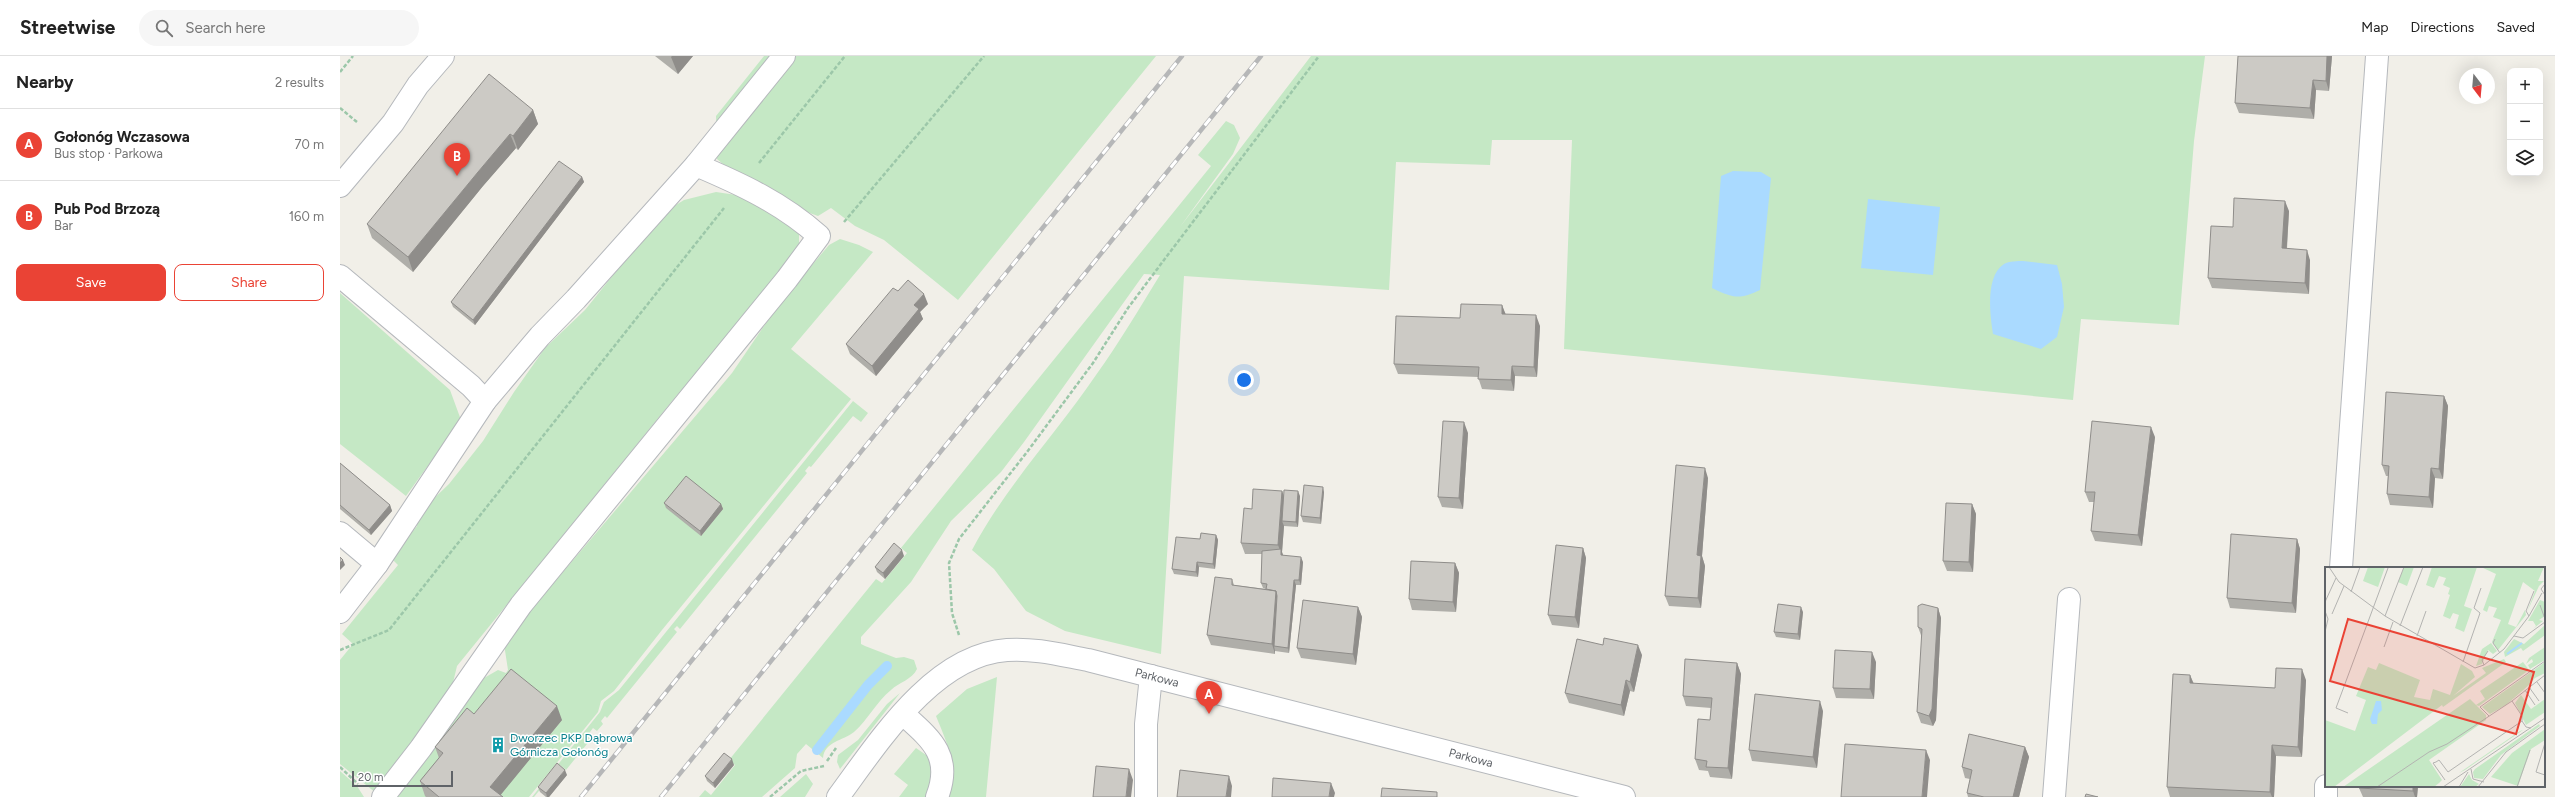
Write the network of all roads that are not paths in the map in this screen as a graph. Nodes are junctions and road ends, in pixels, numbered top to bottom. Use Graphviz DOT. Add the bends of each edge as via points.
graph roads {
  1 [pos="443,56"];
  2 [pos="784,56"];
  3 [pos="2377,56"];
  4 [pos="696,165"];
  5 [pos="340,186"];
  6 [pos="340,276"];
  7 [pos="486,401"];
  8 [pos="340,533"];
  9 [pos="377,564"];
  10 [pos="2341,567"];
  11 [pos="2069,599"];
  12 [pos="340,612"];
  13 [pos="1151,676"];
  14 [pos="903,714"];
  15 [pos="383,797"];
  16 [pos="838,797"];
  17 [pos="937,797"];
  18 [pos="1146,797"];
  19 [pos="1624,797"];
  20 [pos="2054,797"];
  1 -- 5 [label="street" via="418,85 393,123"];
  2 -- 4 [label="street"];
  3 -- 10 [label="street"];
  4 -- 7 [label="street" via="540,336"];
  4 -- 15 [label="street" via="768,197 800,218 819,236 787,279 521,605 426,742"];
  6 -- 7 [label="street"];
  7 -- 9 [label="street"];
  8 -- 9 [label="street"];
  9 -- 12 [label="street"];
  11 -- 20 [label="street"];
  13 -- 14 [label="street, Parkowa" via="1034,650 993,652 967,660 934,681"];
  13 -- 18 [label="street" via="1146,724"];
  13 -- 19 [label="street, Parkowa"];
  14 -- 16 [label="street, Parkowa"];
  14 -- 17 [label="street" via="929,737 940,754 943,777"];
}
